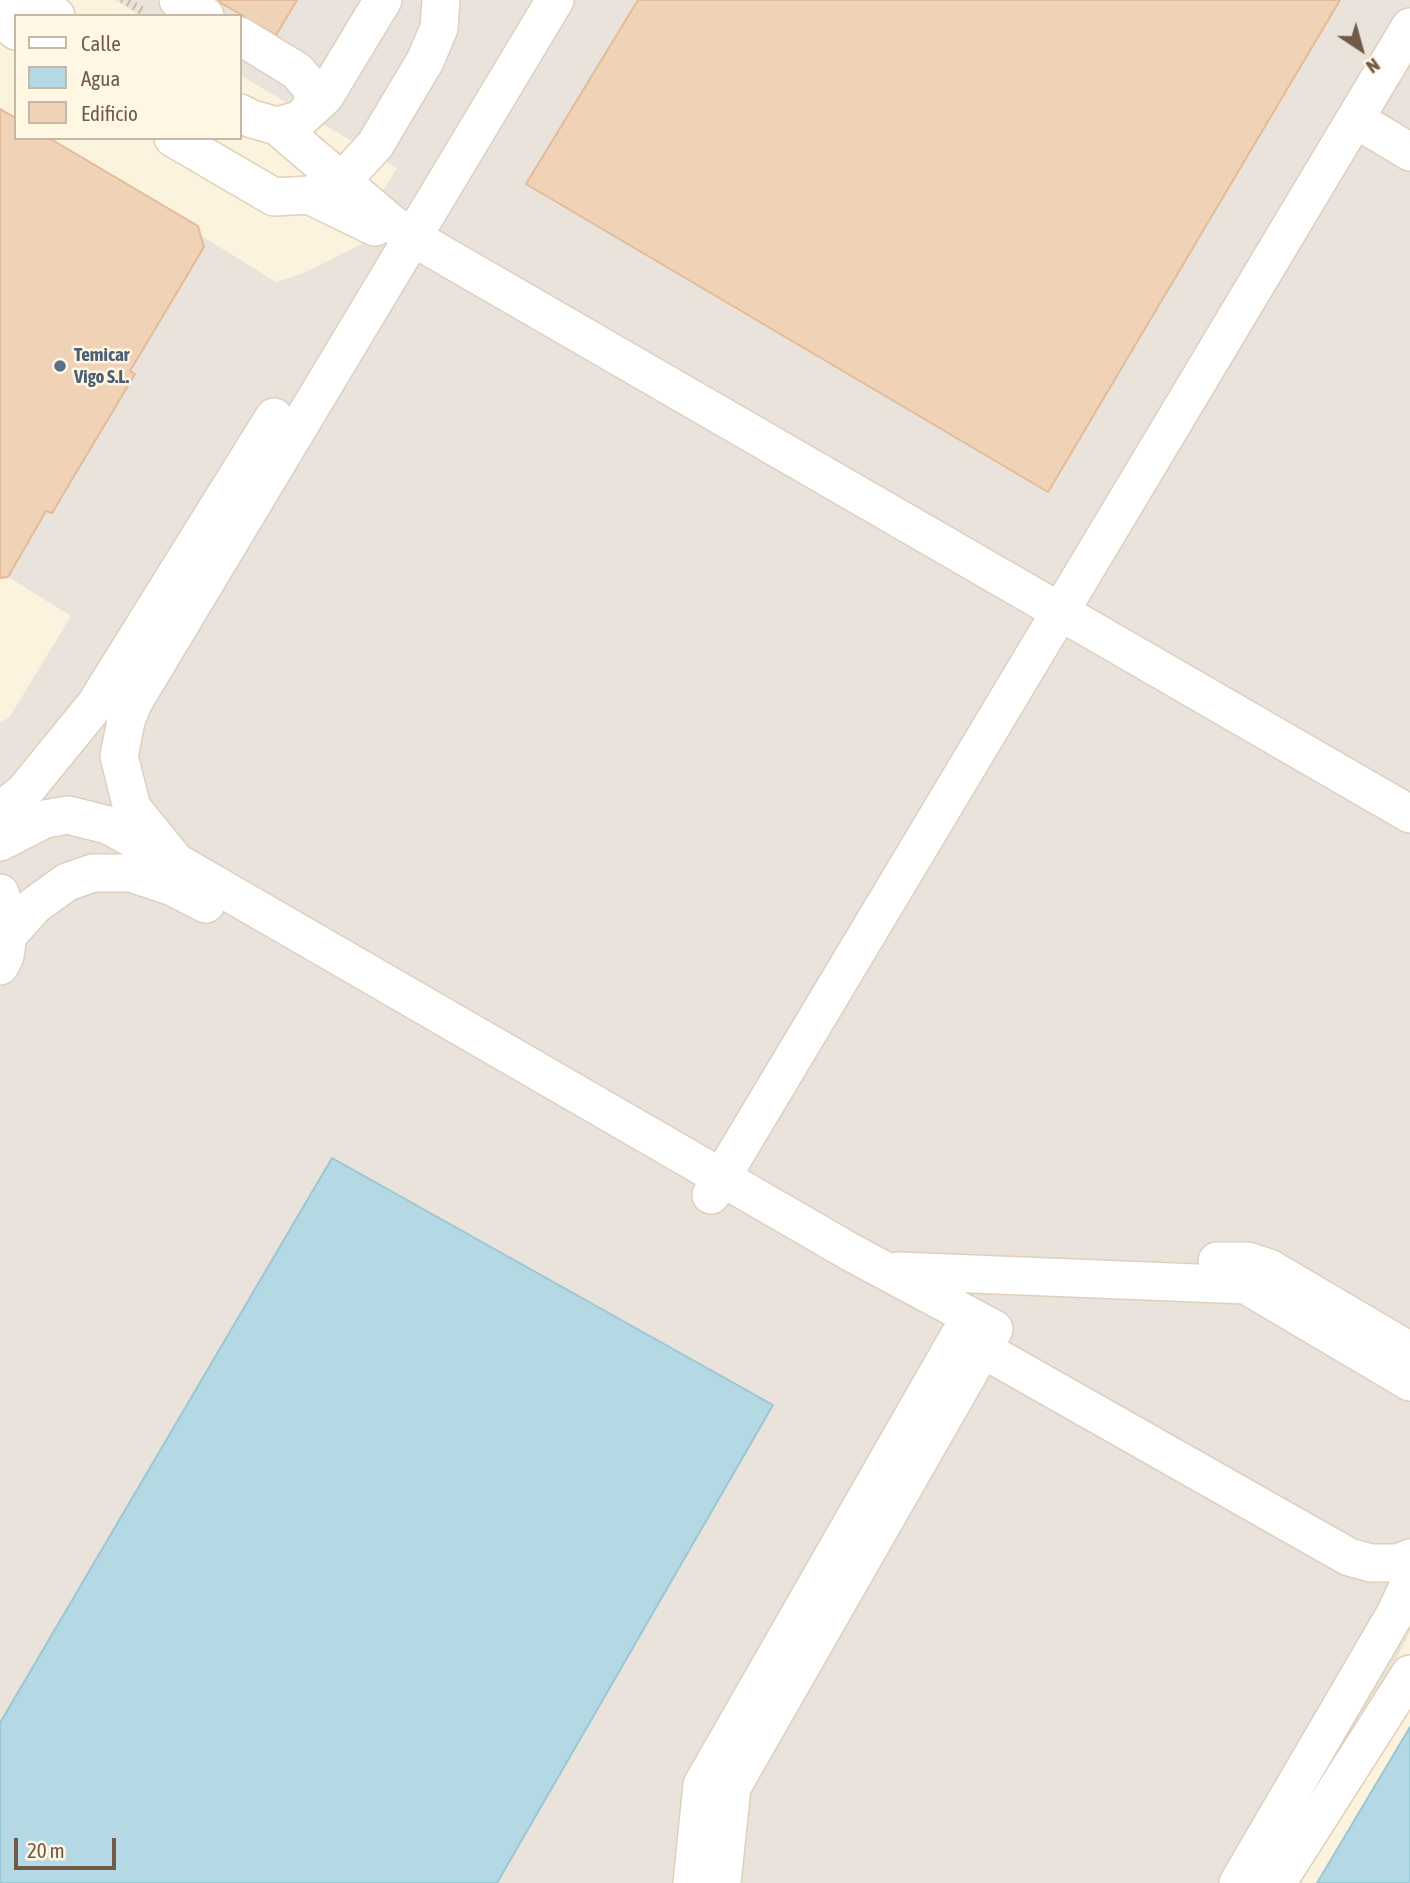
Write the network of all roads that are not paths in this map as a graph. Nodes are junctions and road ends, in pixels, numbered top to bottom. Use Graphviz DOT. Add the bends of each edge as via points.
graph roads {
  1 [pos="17,0"];
  2 [pos="178,0"];
  3 [pos="383,0"];
  4 [pos="441,0"];
  5 [pos="533,0"];
  6 [pos="555,0"];
  7 [pos="51,14"];
  8 [pos="202,14"];
  9 [pos="0,18"];
  10 [pos="1410,27"];
  11 [pos="14,29"];
  12 [pos="242,37"];
  13 [pos="1410,75"];
  14 [pos="311,108"];
  15 [pos="242,114"];
  16 [pos="277,126"];
  17 [pos="1365,126"];
  18 [pos="176,140"];
  19 [pos="1410,152"];
  20 [pos="325,188"];
  21 [pos="401,235"];
  22 [pos="1065,626"];
  23 [pos="0,811"];
  24 [pos="1410,814"];
  25 [pos="1410,836"];
  26 [pos="0,842"];
  27 [pos="176,862"];
  28 [pos="0,893"];
  29 [pos="4,951"];
  30 [pos="727,1192"];
  31 [pos="847,1261"];
  32 [pos="890,1271"];
  33 [pos="971,1343"];
  34 [pos="1410,1351"];
  35 [pos="1410,1382"];
  36 [pos="1410,1558"];
  37 [pos="1410,1581"];
  38 [pos="1410,1674"];
  39 [pos="692,1883"];
  40 [pos="722,1883"];
  41 [pos="1238,1883"];
  42 [pos="1277,1883"];
  1 -- 7 [label="street"];
  2 -- 8 [label="street"];
  3 -- 14 [label="street" via="325,96"];
  4 -- 20 [label="street" via="439,28 425,61 375,145"];
  5 -- 21 [label="street"];
  6 -- 21 [label="street"];
  9 -- 11 [label="street"];
  10 -- 17 [label="street"];
  12 -- 14 [label="street" via="297,71 314,91"];
  13 -- 17 [label="street"];
  14 -- 16 [label="street" via="299,120"];
  15 -- 16 [label="street"];
  16 -- 20 [label="street"];
  17 -- 19 [label="street"];
  17 -- 22 [label="street"];
  18 -- 20 [label="street" via="274,197"];
  20 -- 21 [label="street"];
  21 -- 22 [label="street"];
  21 -- 23 [label="street" via="95,705 24,792"];
  21 -- 27 [label="street" via="126,721 119,756 132,808"];
  22 -- 24 [label="street"];
  22 -- 25 [label="street"];
  22 -- 30 [label="street"];
  26 -- 27 [label="street" via="45,819 68,815 108,825"];
  27 -- 30 [label="street"];
  28 -- 29 [label="street" via="7,913"];
  29 -- 30 [label="street" via="34,905 67,882 93,873 131,873 208,905"];
  30 -- 31 [label="street"];
  31 -- 32 [label="street"];
  31 -- 33 [label="street"];
  31 -- 34 [label="street" via="1247,1261 1269,1268"];
  32 -- 33 [label="street" via="994,1329"];
  32 -- 35 [label="street" via="1246,1285"];
  33 -- 36 [label="street" via="1349,1557 1371,1563"];
  33 -- 39 [label="street" via="702,1785"];
  33 -- 40 [label="street" via="732,1787"];
  37 -- 41 [label="street"];
  38 -- 42 [label="street"];
}
